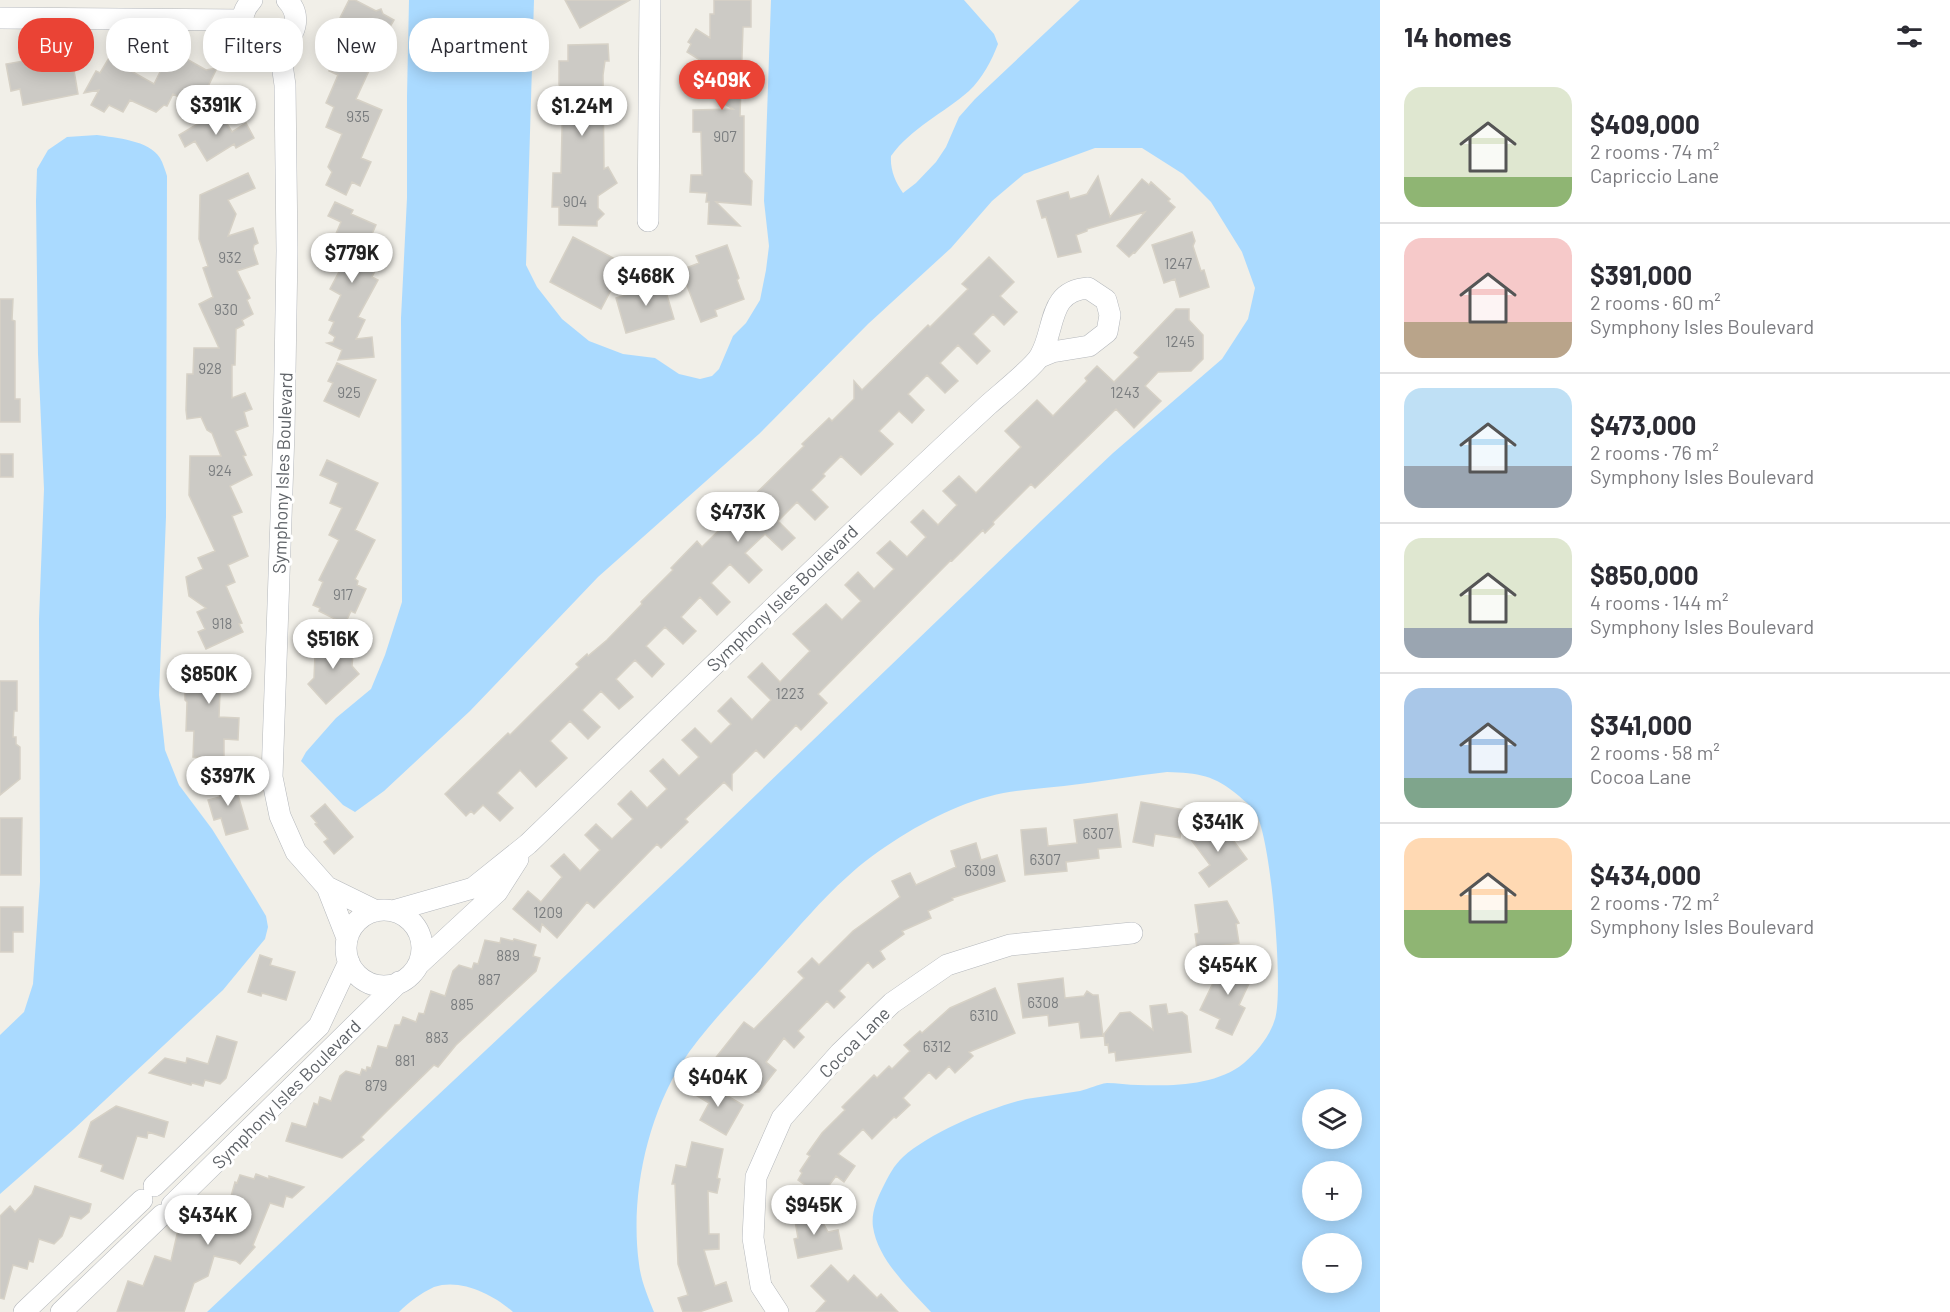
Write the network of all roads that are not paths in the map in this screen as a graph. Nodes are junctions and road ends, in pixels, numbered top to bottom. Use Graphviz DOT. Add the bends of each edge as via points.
graph roads {
  1 [pos="252,0"];
  2 [pos="287,0"];
  3 [pos="650,0"];
  4 [pos="0,18"];
  5 [pos="243,18"];
  6 [pos="294,18"];
  7 [pos="203,20"];
  8 [pos="283,72"];
  9 [pos="648,221"];
  10 [pos="1040,357"];
  11 [pos="528,844"];
  12 [pos="327,887"];
  13 [pos="386,911"];
  14 [pos="1132,933"];
  15 [pos="347,938"];
  16 [pos="349,962"];
  17 [pos="418,965"];
  18 [pos="399,982"];
  19 [pos="148,1193"];
  20 [pos="167,1210"];
  21 [pos="24,1312"];
  22 [pos="61,1312"];
  23 [pos="778,1312"];
  1 -- 5 [label="street"];
  2 -- 6 [label="street"];
  3 -- 9 [label="street"];
  4 -- 7 [label="street"];
  8 -- 12 [label="street, Symphony Isles Boulevard" via="287,251 272,777 280,816 296,852"];
  10 -- 11 [label="street, Symphony Isles Boulevard" via="850,533"];
  11 -- 13 [label="street, Symphony Isles Boulevard" via="473,888"];
  11 -- 17 [label="street, Symphony Isles Boulevard" via="497,892"];
  12 -- 13 [label="street, Symphony Isles Boulevard"];
  12 -- 15 [label="street, Symphony Isles Boulevard"];
  13 -- 15 [label="street, Symphony Isles Boulevard" via="358,920"];
  13 -- 17 [label="street, Symphony Isles Boulevard" via="410,920 418,930 422,953"];
  14 -- 23 [label="street, Cocoa Lane" via="1010,945 947,965 892,1003 840,1053 782,1118 756,1177 753,1238 760,1286"];
  15 -- 16 [label="street, Symphony Isles Boulevard"];
  16 -- 18 [label="street" via="364,980 376,985"];
  16 -- 19 [label="street, Symphony Isles Boulevard" via="319,1026"];
  17 -- 18 [label="street, Symphony Isles Boulevard"];
  18 -- 20 [label="street, Symphony Isles Boulevard"];
  19 -- 20 [label="street" via="166,1189 171,1196"];
  19 -- 21 [label="street, Symphony Isles Boulevard"];
  20 -- 22 [label="street, Symphony Isles Boulevard"];
}
